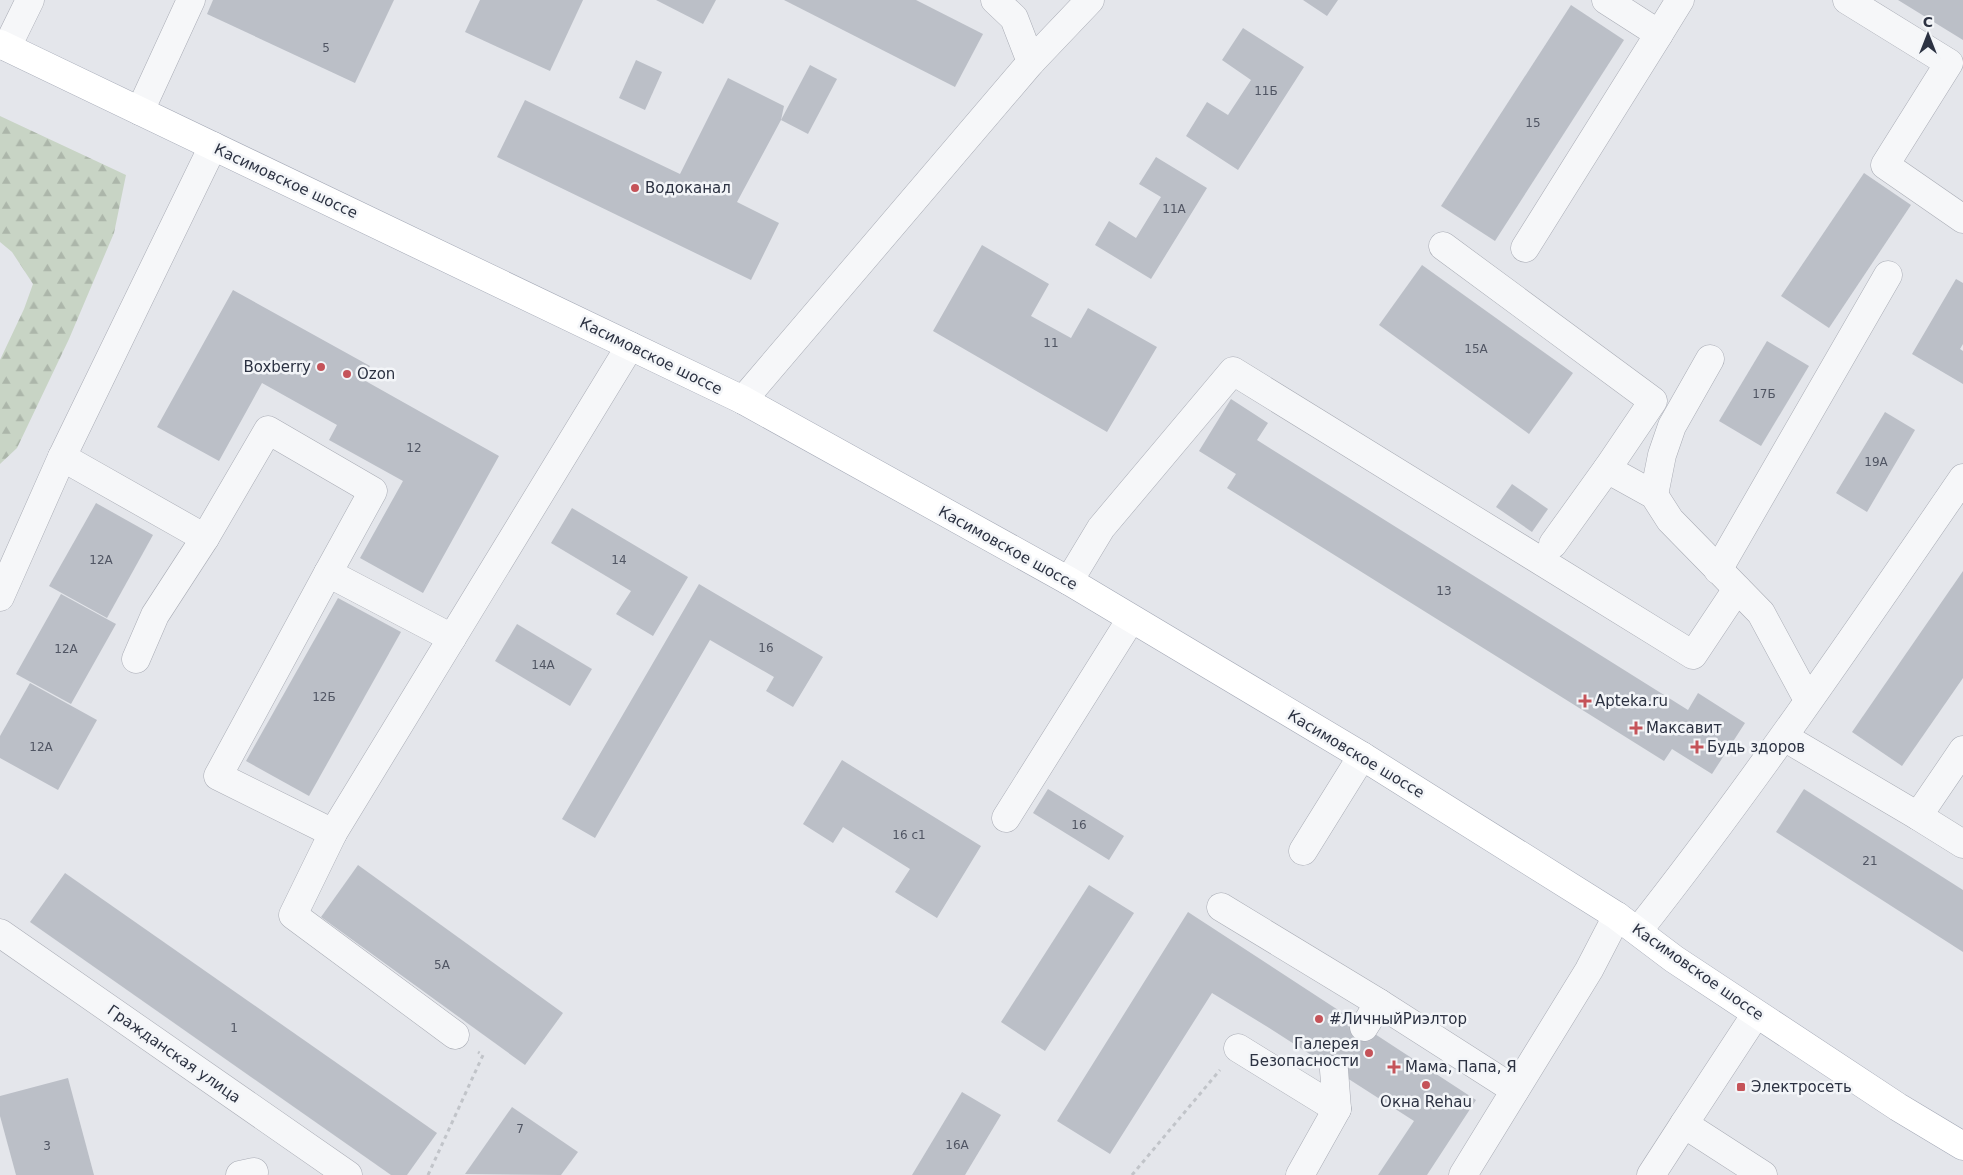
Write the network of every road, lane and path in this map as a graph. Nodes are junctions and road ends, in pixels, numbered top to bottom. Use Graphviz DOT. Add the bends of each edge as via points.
graph roads {
  1 [pos="30,0"];
  2 [pos="190,0"];
  3 [pos="995,0"];
  4 [pos="1090,0"];
  5 [pos="1606,0"];
  6 [pos="1680,0"];
  7 [pos="1847,0"];
  8 [pos="1659,34"];
  9 [pos="3,45"];
  10 [pos="1032,62"];
  11 [pos="140,111"];
  12 [pos="213,146"];
  13 [pos="1963,219"];
  14 [pos="1442,246"];
  15 [pos="1525,248"];
  16 [pos="1888,275"];
  17 [pos="630,346"];
  18 [pos="1710,359"];
  19 [pos="743,400"];
  20 [pos="62,457"];
  21 [pos="1608,469"];
  22 [pos="1963,478"];
  23 [pos="1654,495"];
  24 [pos="205,538"];
  25 [pos="1553,544"];
  26 [pos="1718,570"];
  27 [pos="328,573"];
  28 [pos="1069,581"];
  29 [pos="1737,589"];
  30 [pos="0,597"];
  31 [pos="1131,619"];
  32 [pos="452,638"];
  33 [pos="136,659"];
  34 [pos="1808,700"];
  35 [pos="1784,737"];
  36 [pos="1963,750"];
  37 [pos="1362,756"];
  38 [pos="1918,816"];
  39 [pos="1006,818"];
  40 [pos="333,833"];
  41 [pos="1963,844"];
  42 [pos="1303,851"];
  43 [pos="1221,907"];
  44 [pos="1627,923"];
  45 [pos="0,934"];
  46 [pos="1379,1003"];
  47 [pos="1756,1014"];
  48 [pos="1364,1026"];
  49 [pos="455,1035"];
  50 [pos="1238,1048"];
  51 [pos="1334,1070"];
  52 [pos="1515,1090"];
  53 [pos="1337,1109"];
  54 [pos="1684,1124"];
  55 [pos="1963,1146"];
  56 [pos="348,1175"];
  57 [pos="428,1175"];
  58 [pos="1132,1175"];
  59 [pos="1300,1175"];
  60 [pos="1463,1175"];
  61 [pos="1652,1175"];
  62 [pos="1763,1175"];
  1 -- 9 [label="street"];
  2 -- 11 [label="street"];
  3 -- 10 [label="street" via="1014,18"];
  4 -- 10 [label="street"];
  5 -- 8 [label="street"];
  6 -- 8 [label="street"];
  7 -- 13 [label="street" via="1949,63 1885,165"];
  8 -- 15 [label="street"];
  9 -- 11 [label="main road, Касимовское шоссе"];
  10 -- 19 [label="street"];
  11 -- 12 [label="main road, Касимовское шоссе"];
  12 -- 17 [label="main road, Касимовское шоссе"];
  12 -- 20 [label="street"];
  14 -- 21 [label="street" via="1653,401"];
  16 -- 26 [label="street"];
  17 -- 19 [label="main road, Касимовское шоссе"];
  17 -- 32 [label="street"];
  18 -- 23 [label="street" via="1672,426"];
  19 -- 28 [label="main road, Касимовское шоссе"];
  20 -- 24 [label="street"];
  20 -- 30 [label="street"];
  21 -- 23 [label="street"];
  21 -- 25 [label="street"];
  22 -- 34 [label="street"];
  23 -- 26 [label="street" via="1670,520"];
  24 -- 27 [label="street" via="268,430 374,491"];
  24 -- 33 [label="street" via="155,616"];
  26 -- 29 [label="street"];
  27 -- 32 [label="street"];
  27 -- 40 [label="street" via="218,776"];
  28 -- 29 [label="street" via="1102,528 1233,371 1692,656"];
  28 -- 31 [label="main road, Касимовское шоссе"];
  29 -- 34 [label="street" via="1761,613"];
  31 -- 37 [label="main road, Касимовское шоссе"];
  31 -- 39 [label="street"];
  32 -- 40 [label="street"];
  34 -- 35 [label="street"];
  35 -- 38 [label="street"];
  35 -- 44 [label="street" via="1670,890"];
  36 -- 38 [label="street"];
  37 -- 42 [label="street"];
  37 -- 44 [label="main road, Касимовское шоссе"];
  38 -- 41 [label="street"];
  40 -- 49 [label="street" via="293,915"];
  43 -- 46 [label="street"];
  44 -- 47 [label="main road, Касимовское шоссе"];
  44 -- 52 [label="street" via="1589,970"];
  45 -- 56 [label="street, Гражданская улица"];
  46 -- 48 [label="street"];
  46 -- 52 [label="street"];
  47 -- 54 [label="street"];
  47 -- 55 [label="main road, Касимовское шоссе"];
  49 -- 57 [label="path" via="483,1055"];
  50 -- 53 [label="street"];
  50 -- 58 [label="path"];
  51 -- 53 [label="street"];
  52 -- 60 [label="street"];
  53 -- 59 [label="street"];
  54 -- 61 [label="street"];
  54 -- 62 [label="street"];
}
